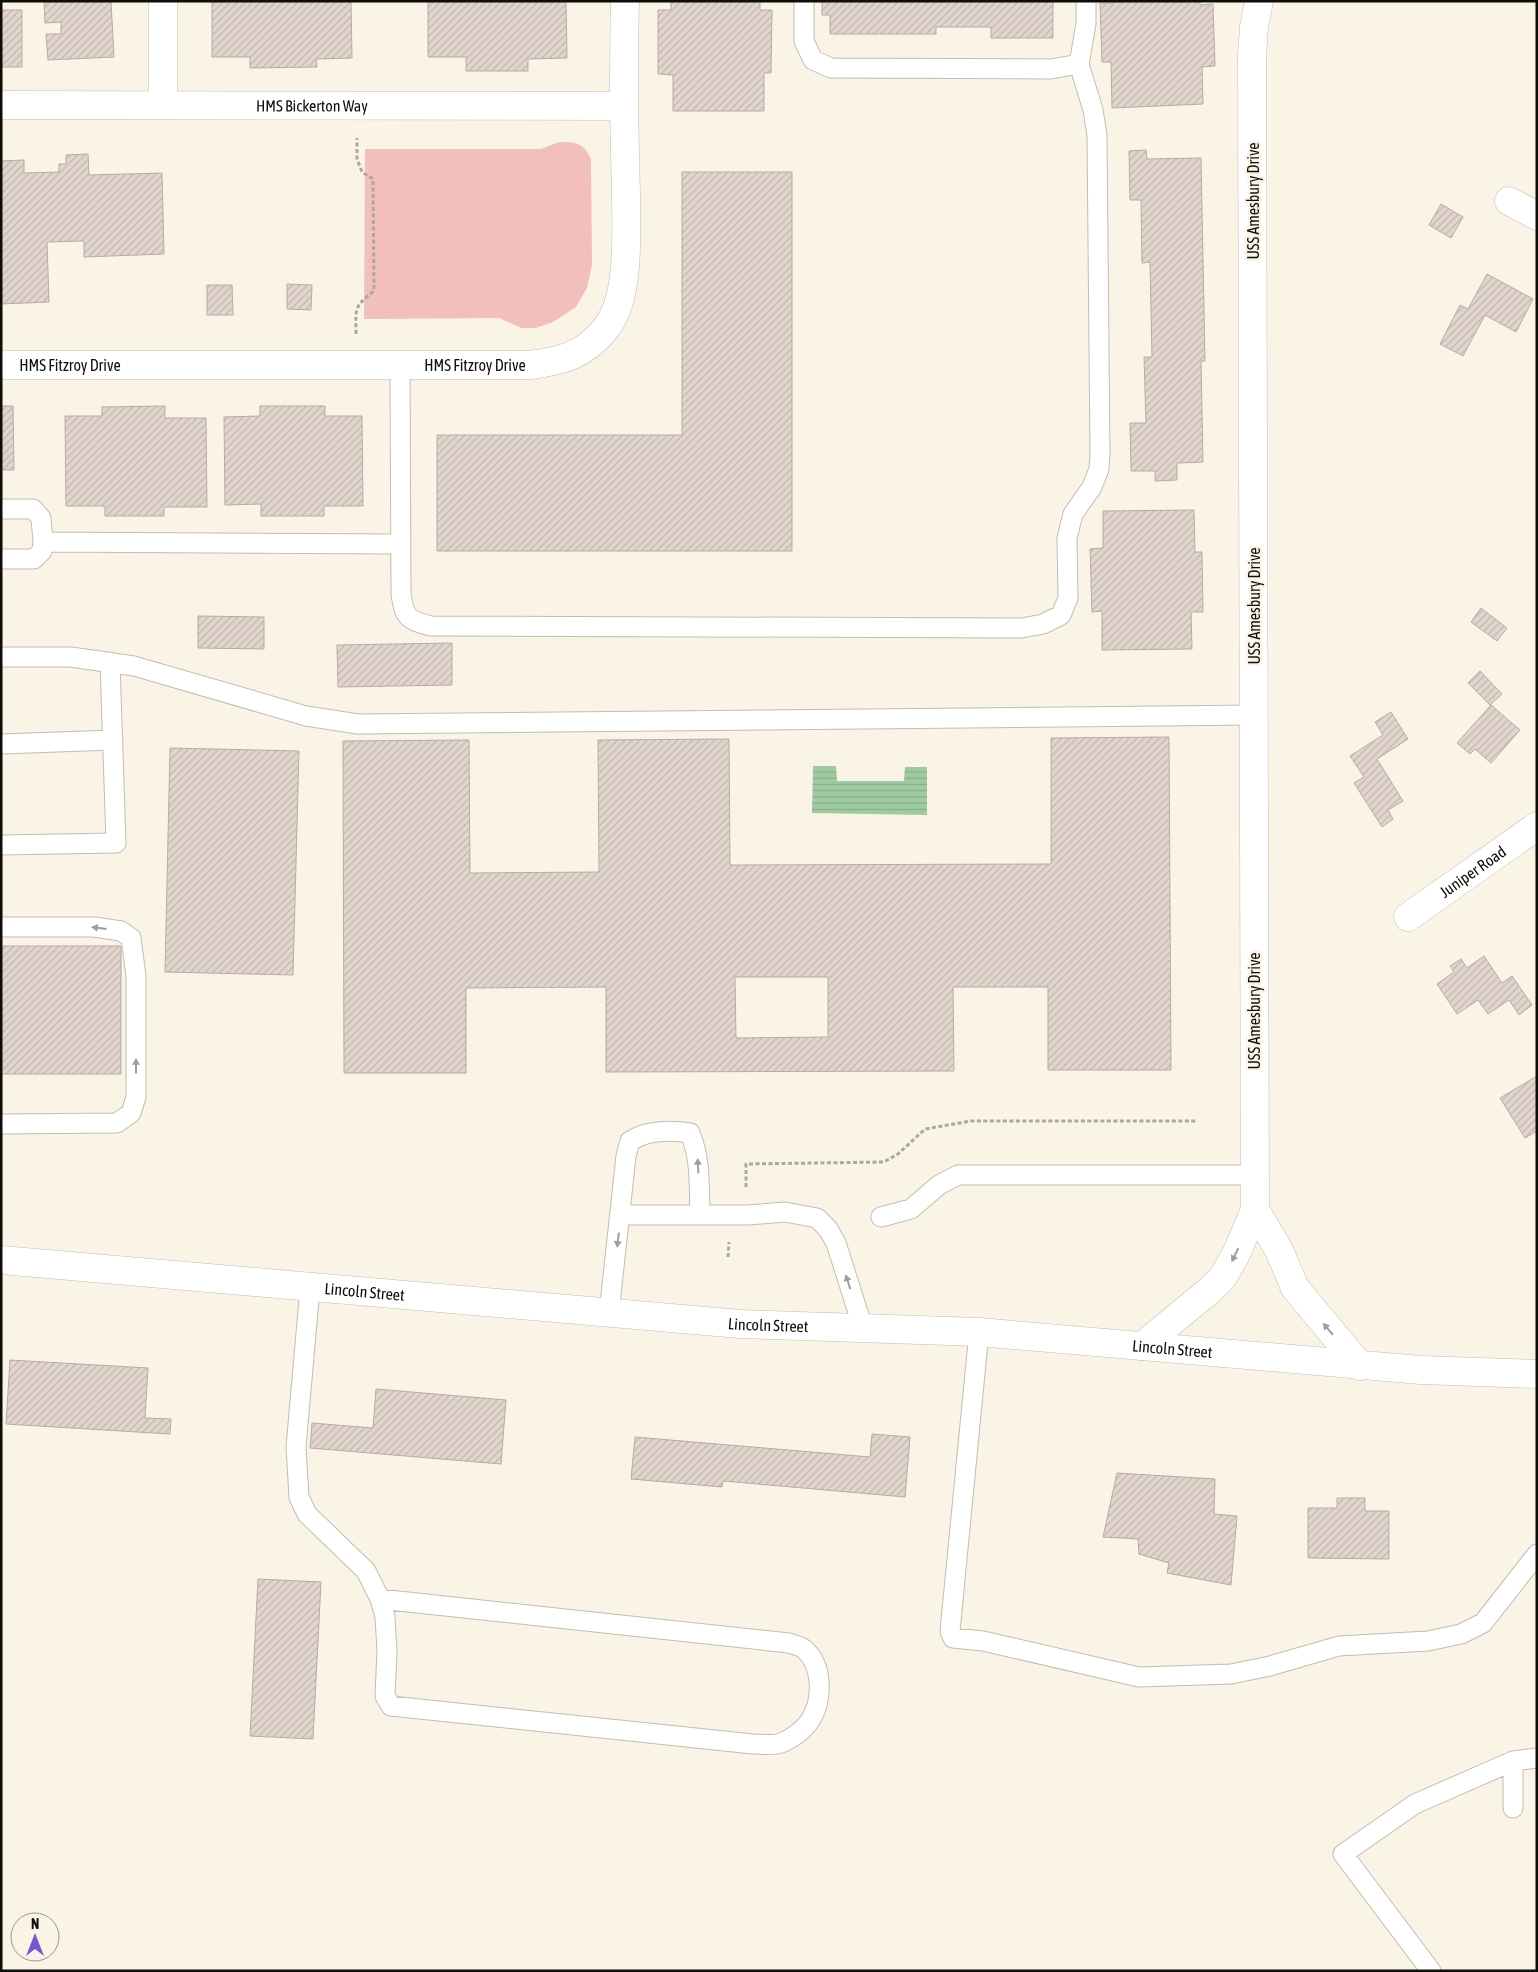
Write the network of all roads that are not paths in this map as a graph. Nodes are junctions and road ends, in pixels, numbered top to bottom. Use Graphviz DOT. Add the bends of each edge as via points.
graph roads {
  1 [pos="163,1"];
  2 [pos="625,1"];
  3 [pos="804,1"];
  4 [pos="1086,1"];
  5 [pos="1259,1"];
  6 [pos="1079,64"];
  7 [pos="163,104"];
  8 [pos="1,105"];
  9 [pos="624,106"];
  10 [pos="1509,201"];
  11 [pos="1537,216"];
  12 [pos="1,365"];
  13 [pos="400,366"];
  14 [pos="1,509"];
  15 [pos="43,542"];
  16 [pos="401,544"];
  17 [pos="1,559"];
  18 [pos="1,657"];
  19 [pos="110,662"];
  20 [pos="1255,715"];
  21 [pos="113,740"];
  22 [pos="1,744"];
  23 [pos="1537,826"];
  24 [pos="1,845"];
  25 [pos="1408,917"];
  26 [pos="1,927"];
  27 [pos="1,1124"];
  28 [pos="1254,1175"];
  29 [pos="1255,1210"];
  30 [pos="621,1215"];
  31 [pos="700,1215"];
  32 [pos="881,1218"];
  33 [pos="1,1260"];
  34 [pos="310,1288"];
  35 [pos="609,1313"];
  36 [pos="863,1328"];
  37 [pos="979,1332"];
  38 [pos="1142,1346"];
  39 [pos="1360,1366"];
  40 [pos="1537,1374"];
  41 [pos="1537,1554"];
  42 [pos="380,1599"];
  43 [pos="1537,1758"];
  44 [pos="1513,1760"];
  45 [pos="1513,1808"];
  46 [pos="1431,1971"];
  1 -- 7 [label="street"];
  2 -- 9 [label="street, HMS Fitzroy Drive"];
  3 -- 6 [label="lane" via="804,41 813,60 832,68 1050,69"];
  4 -- 6 [label="lane" via="1086,24"];
  5 -- 20 [label="street, USS Amesbury Drive" via="1252,56"];
  6 -- 16 [label="lane" via="1094,110 1097,135 1100,454 1099,469 1092,487 1073,514 1067,538 1068,598 1061,615 1043,624 1022,628 431,626 413,621 404,612"];
  7 -- 8 [label="street, HMS Bickerton Way"];
  7 -- 9 [label="street, HMS Bickerton Way"];
  9 -- 13 [label="street, HMS Fitzroy Drive" via="627,249 618,304 607,328 586,348 557,361 530,365"];
  10 -- 11 [label="street"];
  12 -- 13 [label="street, HMS Fitzroy Drive"];
  13 -- 16 [label="lane"];
  14 -- 15 [label="lane" via="33,509 41,518"];
  15 -- 16 [label="lane"];
  15 -- 17 [label="lane" via="42,551 34,559"];
  18 -- 19 [label="lane" via="71,657"];
  19 -- 20 [label="lane" via="134,666 306,716 358,724"];
  19 -- 21 [label="lane"];
  20 -- 28 [label="street, USS Amesbury Drive"];
  21 -- 22 [label="lane"];
  21 -- 24 [label="lane" via="116,843"];
  23 -- 25 [label="street, Juniper Road"];
  27 -- 26 [label="lane, one-way" via="117,1123 131,1114 136,1097 136,976 131,938 121,931 94,927"];
  28 -- 29 [label="street, USS Amesbury Drive"];
  28 -- 32 [label="lane" via="958,1175 939,1185 911,1209"];
  29 -- 38 [label="street, USS Amesbury Drive, one-way" via="1223,1277"];
  39 -- 29 [label="street, USS Amesbury Drive, one-way" via="1295,1288 1279,1250"];
  30 -- 31 [label="lane"];
  31 -- 30 [label="lane, one-way" via="699,1162 695,1145 690,1133 679,1131 641,1134 630,1141"];
  30 -- 35 [label="lane, one-way"];
  36 -- 31 [label="lane, one-way" via="836,1243 817,1218 786,1212"];
  33 -- 34 [label="street, Lincoln Street"];
  34 -- 35 [label="street, Lincoln Street"];
  34 -- 42 [label="lane" via="296,1447 299,1497 307,1514 366,1571"];
  35 -- 36 [label="street, Lincoln Street" via="740,1324"];
  36 -- 37 [label="street, Lincoln Street"];
  37 -- 38 [label="street, Lincoln Street"];
  37 -- 41 [label="lane" via="950,1632 953,1638 983,1641 1139,1677 1231,1674 1340,1646 1428,1641 1461,1634 1483,1623"];
  38 -- 39 [label="street, Lincoln Street"];
  39 -- 40 [label="street, Lincoln Street"];
  42 -- 42 [label="lane" via="385,1618 385,1696 391,1706 753,1744 779,1744 796,1735 811,1719 818,1696 818,1679 811,1657 803,1648 789,1643"];
  43 -- 44 [label="lane"];
  44 -- 45 [label="lane"];
  44 -- 46 [label="lane" via="1415,1804 1342,1854"];
}
